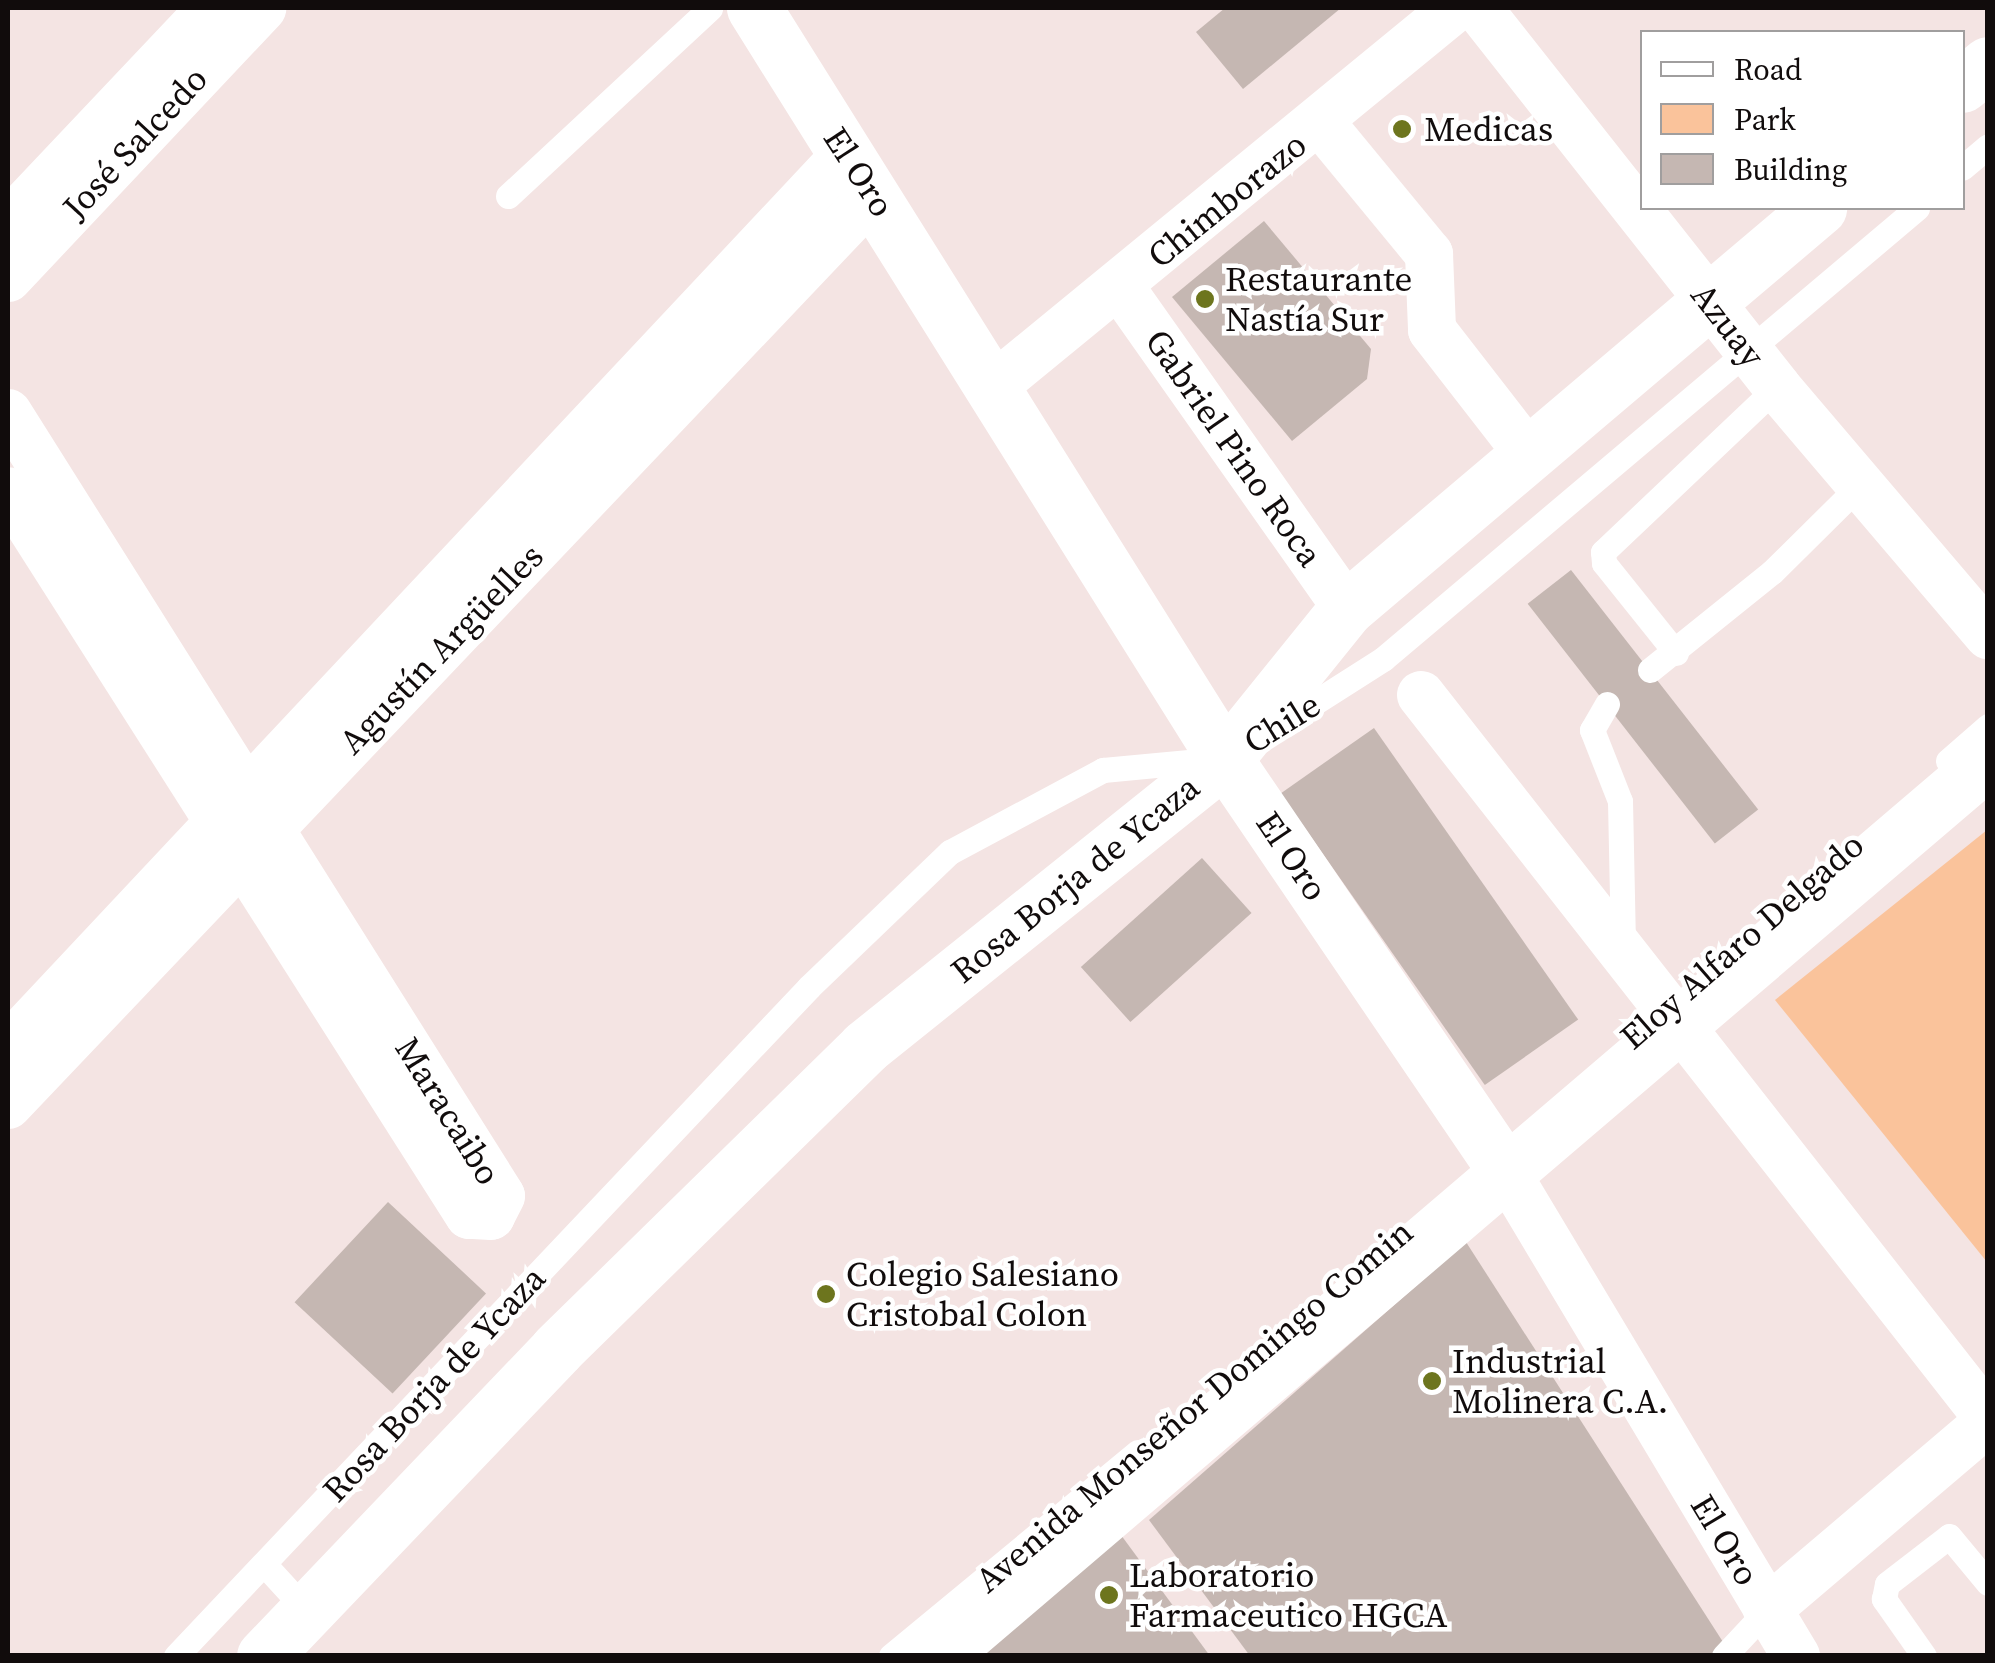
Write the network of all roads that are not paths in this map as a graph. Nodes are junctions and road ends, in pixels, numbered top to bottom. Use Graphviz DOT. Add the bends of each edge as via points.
graph roads {
  1 [pos="211,8"];
  2 [pos="262,8"];
  3 [pos="710,8"];
  4 [pos="754,8"];
  5 [pos="1455,8"];
  6 [pos="1478,8"];
  7 [pos="1988,64"];
  8 [pos="1965,83"];
  9 [pos="1321,122"];
  10 [pos="1988,146"];
  11 [pos="1965,165"];
  12 [pos="860,174"];
  13 [pos="508,196"];
  14 [pos="1816,210"];
  15 [pos="1915,210"];
  16 [pos="8,223"];
  17 [pos="8,278"];
  18 [pos="1120,288"];
  19 [pos="1710,300"];
  20 [pos="1764,370"];
  21 [pos="994,386"];
  22 [pos="8,413"];
  23 [pos="1529,455"];
  24 [pos="1861,484"];
  25 [pos="8,491"];
  26 [pos="1348,608"];
  27 [pos="1988,635"];
  28 [pos="1676,654"];
  29 [pos="1650,670"];
  30 [pos="1420,695"];
  31 [pos="1607,704"];
  32 [pos="1988,726"];
  33 [pos="1225,759"];
  34 [pos="1988,761"];
  35 [pos="243,826"];
  36 [pos="1624,958"];
  37 [pos="1672,1018"];
  38 [pos="8,1046"];
  39 [pos="8,1105"];
  40 [pos="1502,1165"];
  41 [pos="1988,1420"];
  42 [pos="264,1564"];
  43 [pos="1988,1584"];
  44 [pos="1767,1610"];
  45 [pos="307,1612"];
  46 [pos="176,1656"];
  47 [pos="264,1656"];
  48 [pos="891,1656"];
  49 [pos="940,1656"];
  50 [pos="1724,1656"];
  51 [pos="1796,1656"];
  52 [pos="1924,1656"];
  1 -- 16 [label="street, José Salcedo"];
  2 -- 17 [label="street, José Salcedo"];
  3 -- 13 [label="lane"];
  4 -- 12 [label="main road, El Oro"];
  5 -- 9 [label="street, Chimborazo"];
  6 -- 19 [label="street, Azuay"];
  7 -- 8 [label="main road"];
  9 -- 18 [label="street, Chimborazo"];
  9 -- 23 [label="street" via="1429,254 1432,330"];
  10 -- 11 [label="lane"];
  12 -- 21 [label="main road, El Oro"];
  12 -- 35 [label="street, Agustín Argüelles"];
  14 -- 19 [label="main road, Chile"];
  15 -- 20 [label="lane, Chile"];
  18 -- 21 [label="street, Chimborazo"];
  18 -- 26 [label="street, Gabriel Pino Roca"];
  19 -- 20 [label="street, Azuay"];
  19 -- 23 [label="main road, Chile"];
  20 -- 24 [label="street, Azuay"];
  20 -- 28 [label="lane" via="1603,552 1604,564"];
  20 -- 33 [label="lane, Chile" via="1383,659"];
  21 -- 33 [label="main road, El Oro"];
  22 -- 35 [label="street, Maracaibo"];
  23 -- 26 [label="main road, Chile"];
  24 -- 27 [label="street, Azuay"];
  24 -- 28 [label="lane"];
  25 -- 35 [label="street, Maracaibo"];
  26 -- 33 [label="main road, Chile"];
  28 -- 29 [label="lane"];
  30 -- 36 [label="street"];
  31 -- 36 [label="lane" via="1592,730 1620,801"];
  32 -- 37 [label="lane, Eloy Alfaro Delgado"];
  33 -- 40 [label="main road, El Oro"];
  33 -- 42 [label="lane, Rosa Borja de Ycaza" via="1103,770 950,852 795,1001"];
  33 -- 45 [label="main road, Rosa Borja de Ycaza" via="865,1047 557,1348"];
  34 -- 37 [label="main road, Eloy Alfaro Delgado"];
  35 -- 35 [label="street, Maracaibo" via="470,1214 492,1216 502,1196"];
  35 -- 38 [label="street, Agustín Argüelles"];
  35 -- 39 [label="street, Agustín Argüelles"];
  36 -- 37 [label="street"];
  37 -- 40 [label="main road, Eloy Alfaro Delgado"];
  37 -- 41 [label="street"];
  40 -- 44 [label="street, El Oro"];
  40 -- 48 [label="lane, Avenida Monseñor Domingo Comin"];
  40 -- 49 [label="main road, Avenida Monseñor Domingo Comin"];
  41 -- 44 [label="street"];
  42 -- 45 [label="lane"];
  42 -- 46 [label="lane, Rosa Borja de Ycaza"];
  43 -- 52 [label="lane" via="1949,1536 1886,1584 1884,1599"];
  44 -- 50 [label="lane"];
  44 -- 51 [label="street, El Oro"];
  45 -- 47 [label="main road, Rosa Borja de Ycaza"];
}
